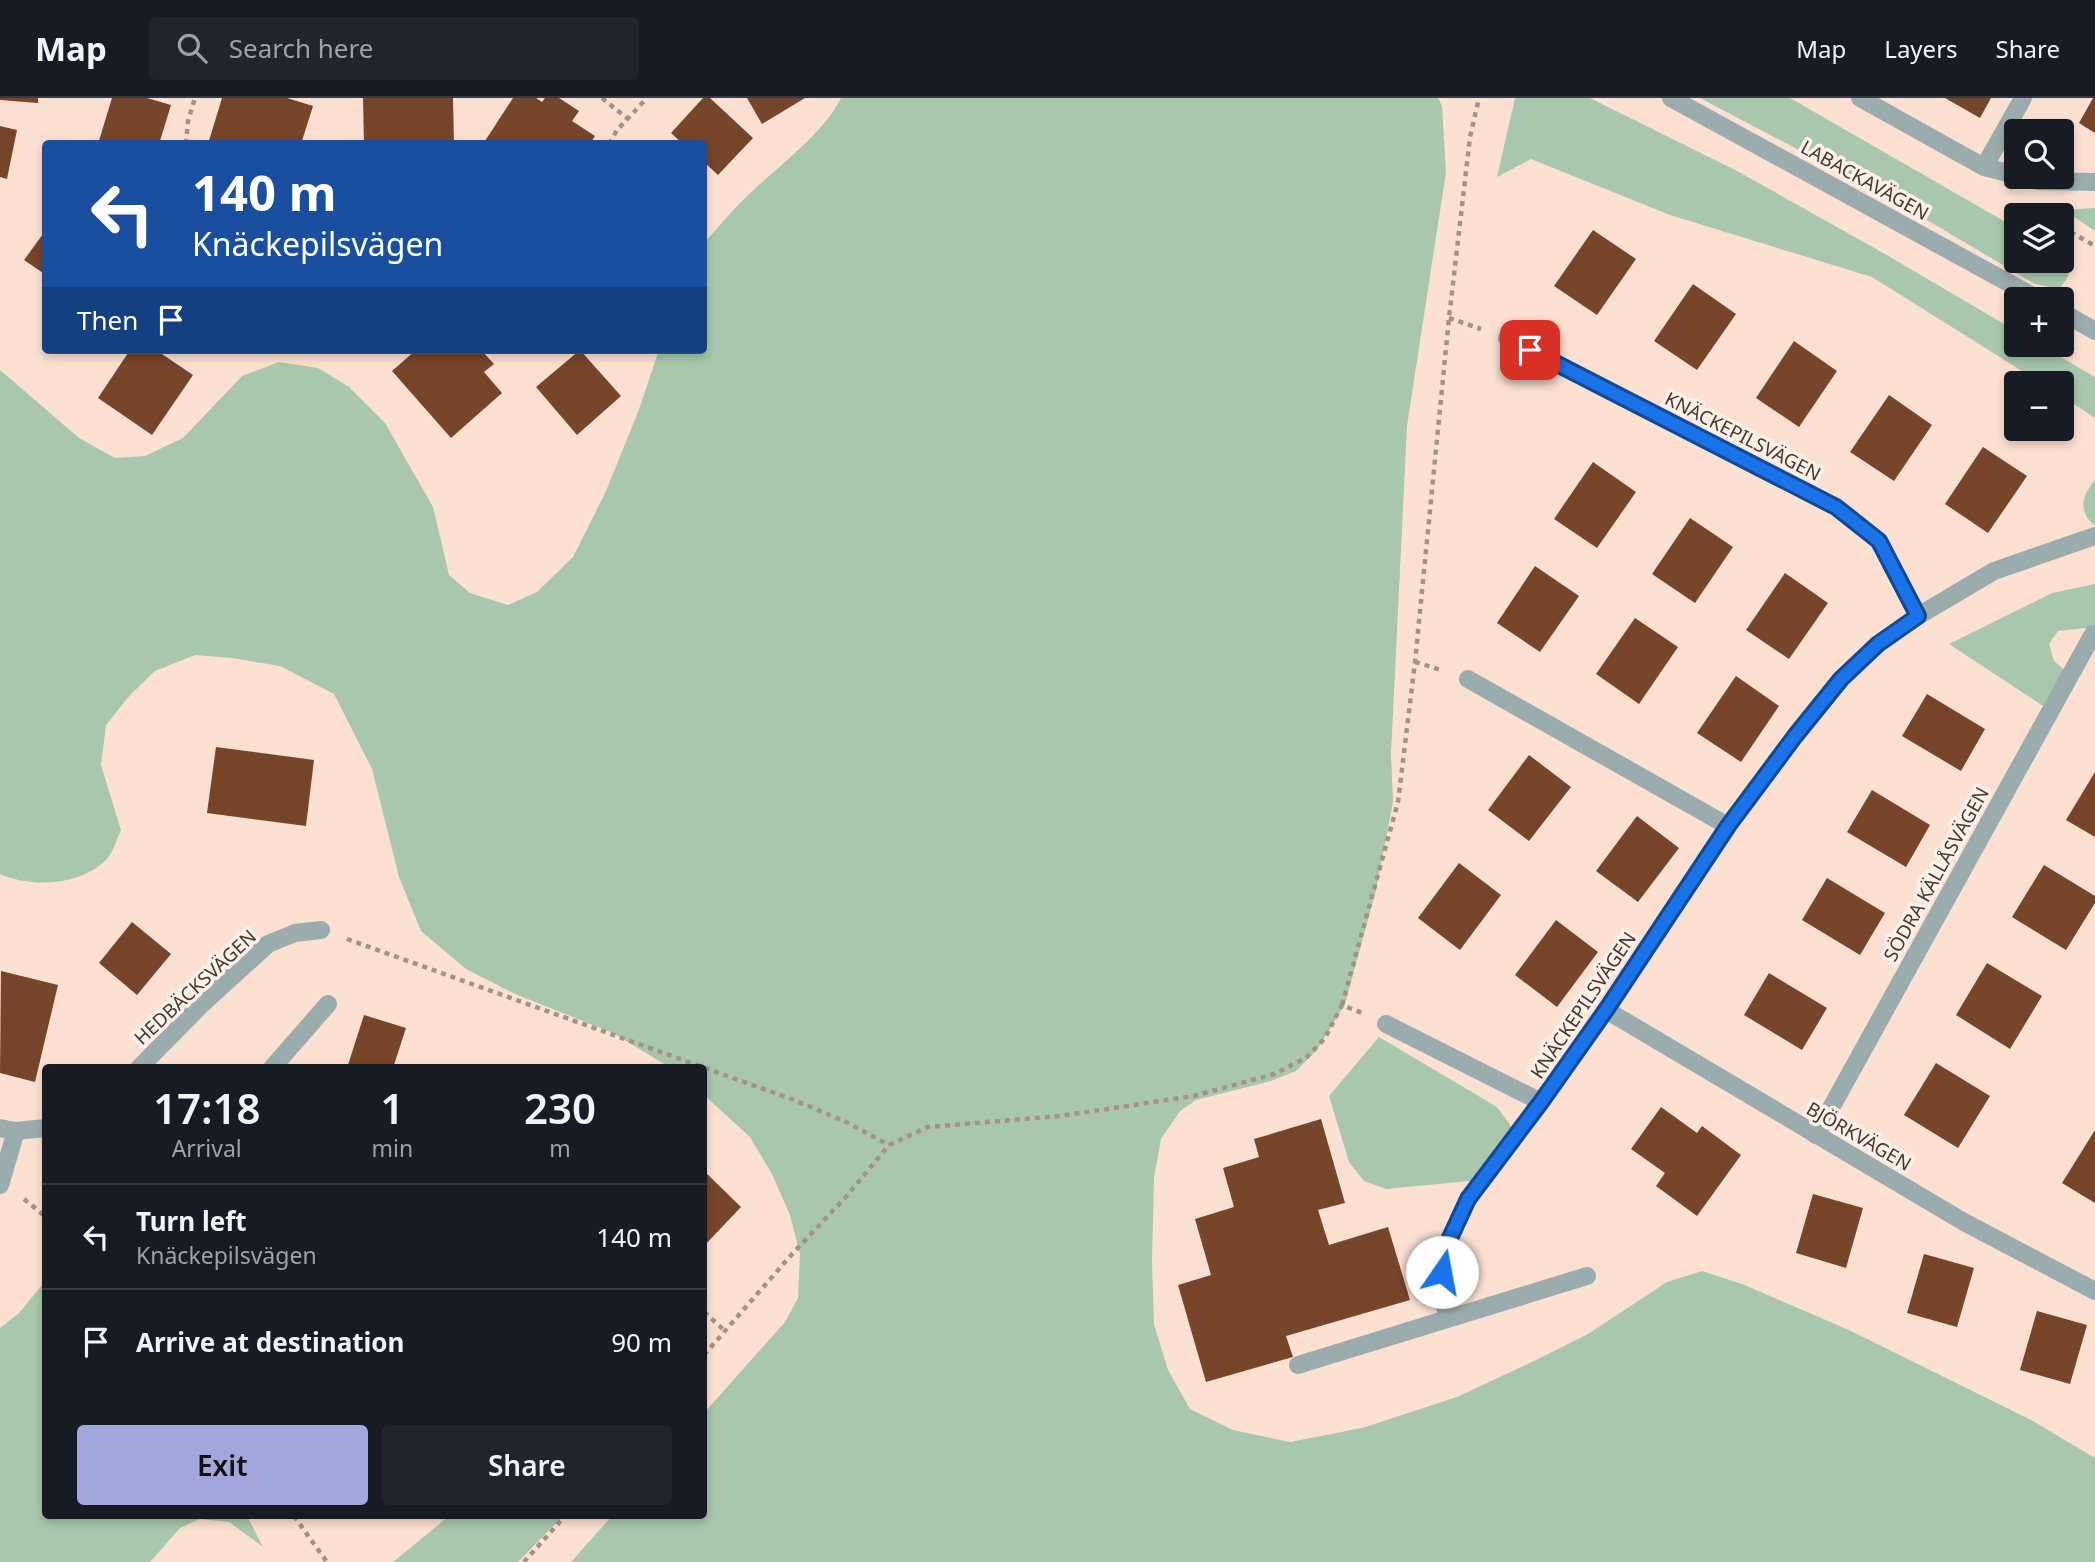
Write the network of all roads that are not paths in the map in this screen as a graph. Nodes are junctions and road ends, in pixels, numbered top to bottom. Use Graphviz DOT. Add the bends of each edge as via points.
graph roads {
  1 [pos="1671,98"];
  2 [pos="1860,98"];
  3 [pos="2023,98"];
  4 [pos="1984,167"];
  5 [pos="2004,172"];
  6 [pos="2074,182"];
  7 [pos="2095,182"];
  8 [pos="2016,287"];
  9 [pos="2074,319"];
  10 [pos="2095,331"];
  11 [pos="1507,338"];
  12 [pos="2095,536"];
  13 [pos="1918,616"];
  14 [pos="2093,634"];
  15 [pos="1468,679"];
  16 [pos="1728,826"];
  17 [pos="321,930"];
  18 [pos="328,1003"];
  19 [pos="1606,1010"];
  20 [pos="1386,1024"];
  21 [pos="143,1064"];
  22 [pos="275,1064"];
  23 [pos="1541,1102"];
  24 [pos="42,1128"];
  25 [pos="8,1129"];
  26 [pos="1816,1135"];
  27 [pos="0,1185"];
  28 [pos="1587,1276"];
  29 [pos="2095,1290"];
  30 [pos="1448,1317"];
  31 [pos="1298,1365"];
  1 -- 8 [label="street, LABACKAVÄGEN"];
  2 -- 4 [label="street"];
  3 -- 4 [label="street"];
  4 -- 5 [label="street"];
  6 -- 7 [label="street"];
  9 -- 10 [label="street"];
  11 -- 13 [label="street, KNÄCKEPILSVÄGEN" via="1836,507 1879,541"];
  12 -- 13 [label="street, KNÄCKEPILSVÄGEN" via="1994,571"];
  13 -- 16 [label="street, KNÄCKEPILSVÄGEN" via="1878,644 1841,679"];
  14 -- 26 [label="street, SÖDRA KÄLLÅSVÄGEN"];
  15 -- 16 [label="street"];
  16 -- 19 [label="street, KNÄCKEPILSVÄGEN"];
  17 -- 21 [label="street, HEDBÄCKSVÄGEN" via="295,933 268,944"];
  18 -- 22 [label="street"];
  19 -- 23 [label="street, KNÄCKEPILSVÄGEN"];
  19 -- 26 [label="street, BJÖRKVÄGEN"];
  20 -- 23 [label="street, KNÄCKEPILSVÄGEN"];
  23 -- 30 [label="street, KNÄCKEPILSVÄGEN" via="1468,1199 1452,1231 1444,1251 1440,1290"];
  24 -- 25 [label="street"];
  25 -- 27 [label="street"];
  26 -- 29 [label="street, BJÖRKVÄGEN" via="1964,1222"];
  28 -- 30 [label="street"];
  30 -- 31 [label="street"];
}
